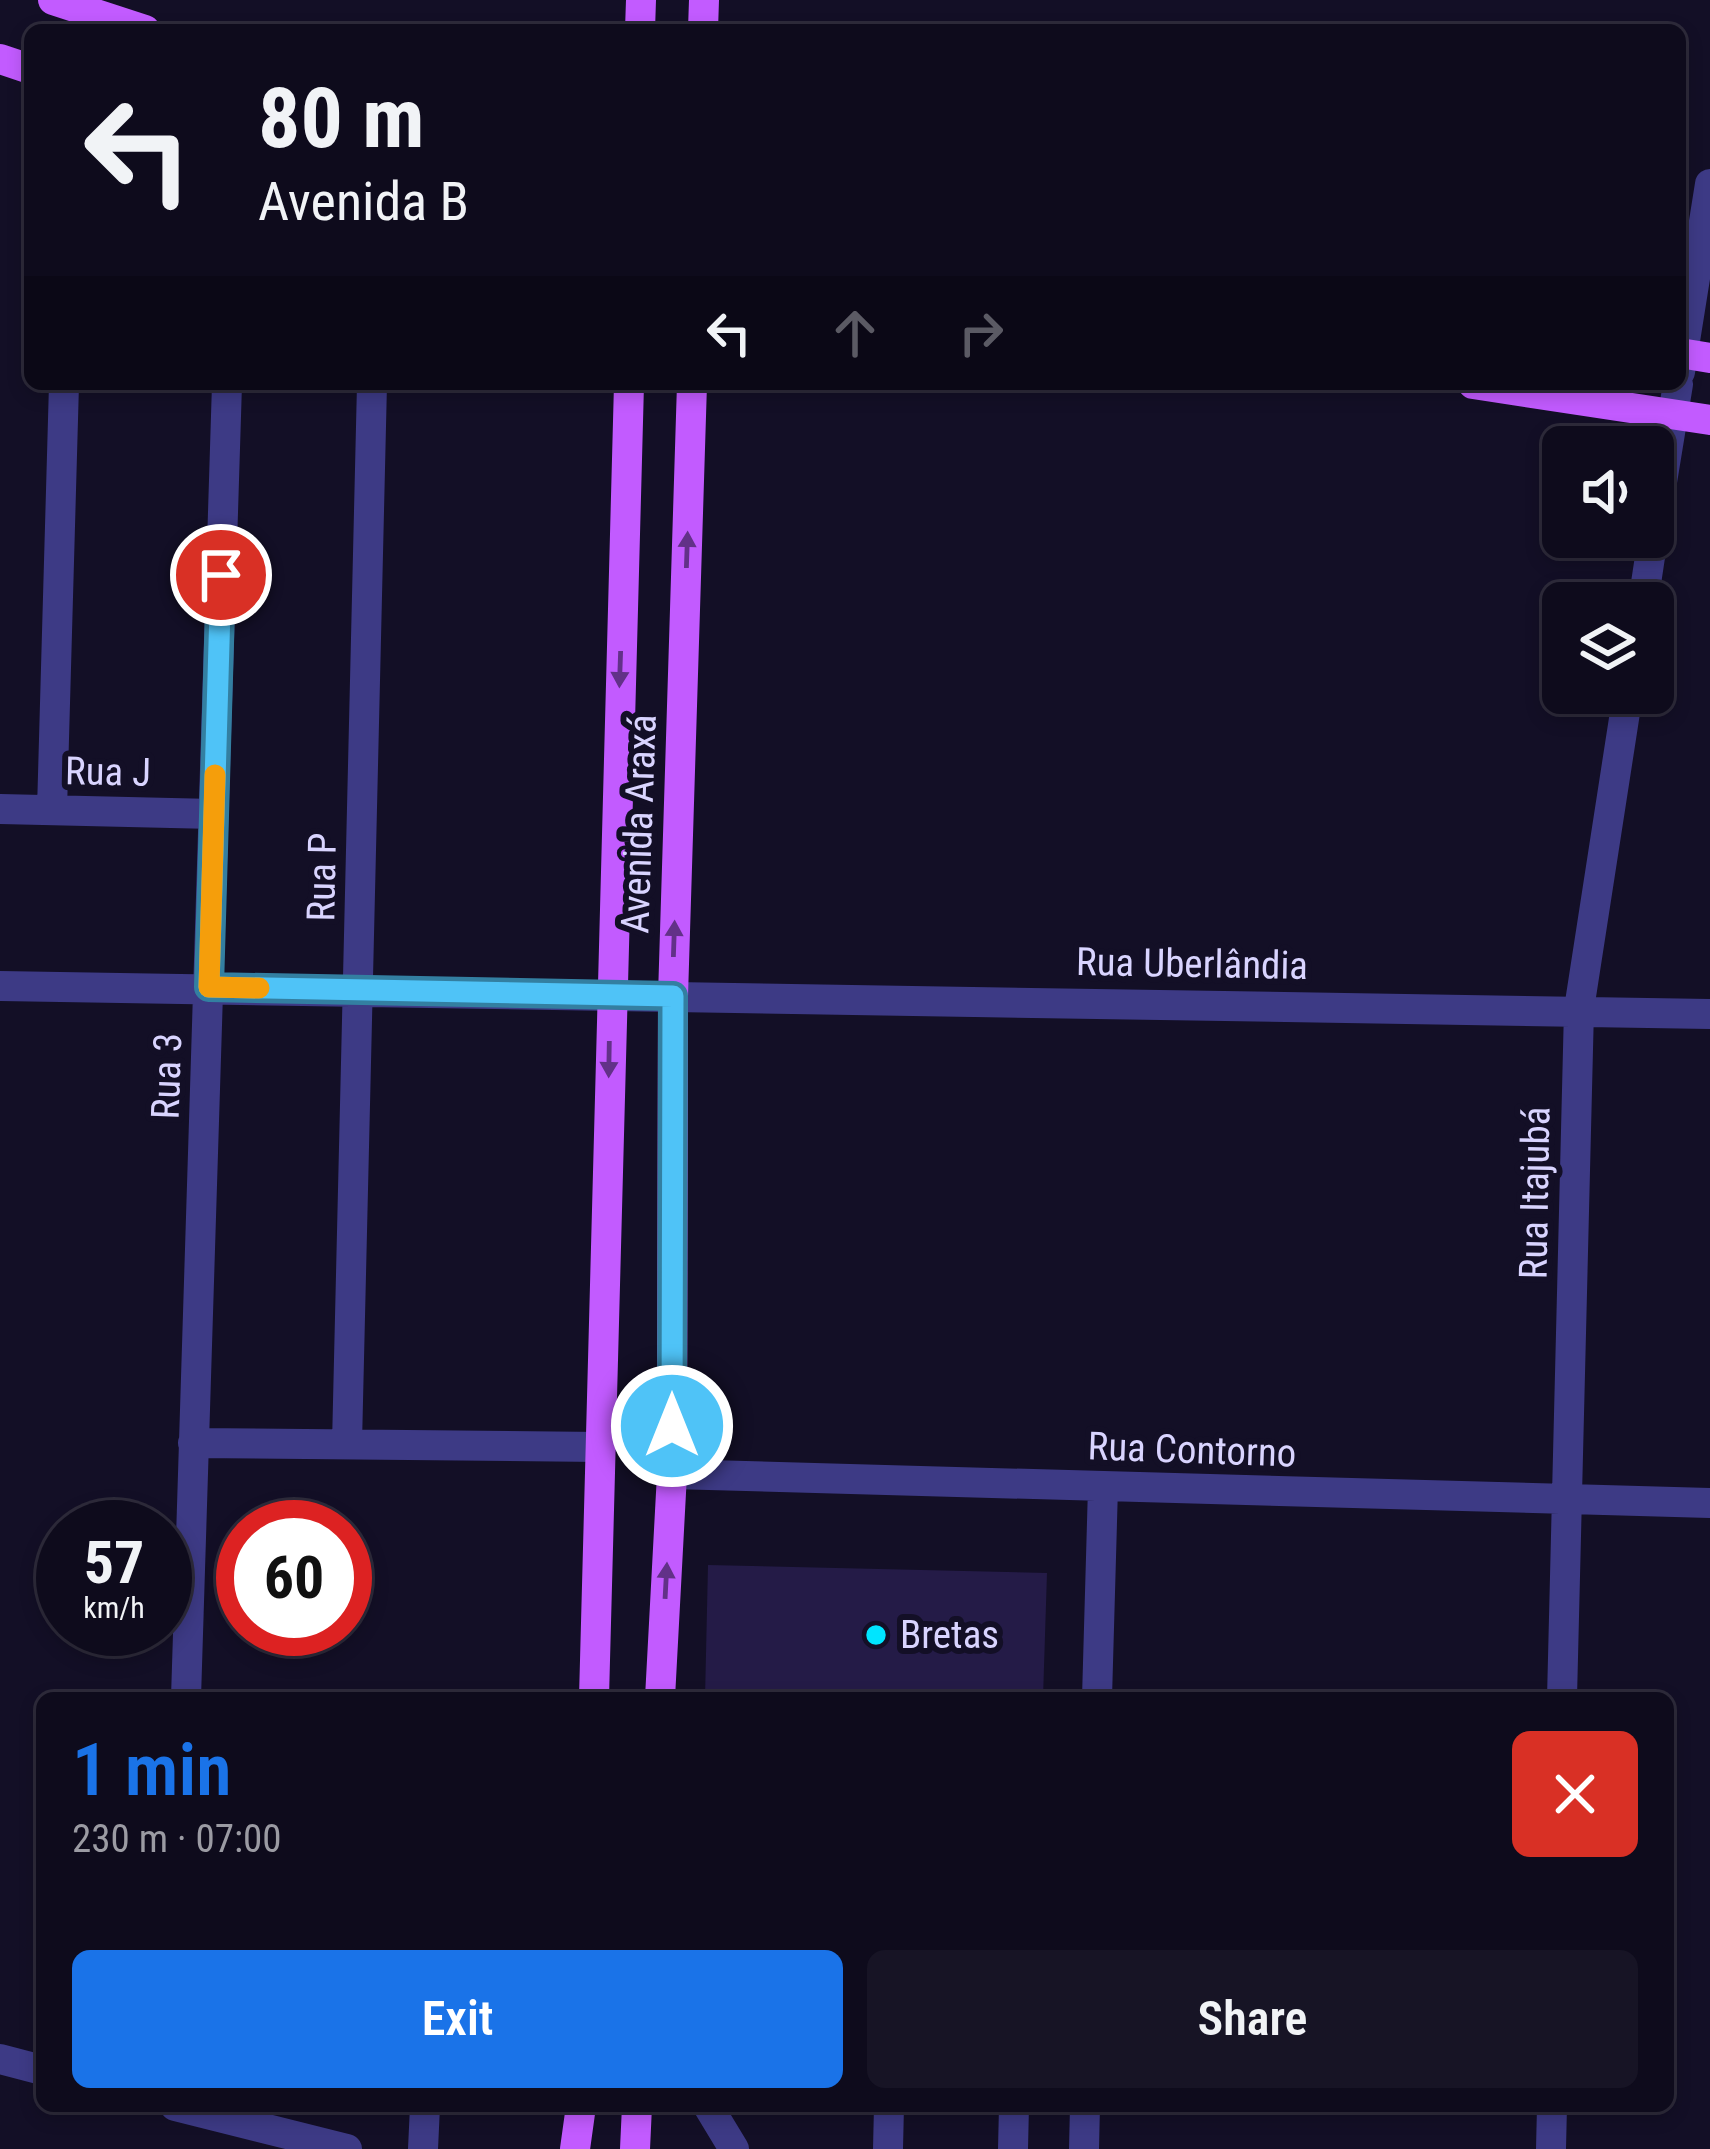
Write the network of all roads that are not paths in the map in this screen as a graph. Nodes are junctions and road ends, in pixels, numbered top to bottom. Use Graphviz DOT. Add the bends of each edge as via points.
graph roads {
  1 [pos="53,0"];
  2 [pos="127,24"];
  3 [pos="1710,184"];
  4 [pos="1686,358"];
  5 [pos="1686,376"];
  6 [pos="64,390"];
  7 [pos="227,390"];
  8 [pos="372,390"];
  9 [pos="629,390"];
  10 [pos="692,390"];
  11 [pos="1681,390"];
  12 [pos="1710,420"];
  13 [pos="1674,426"];
  14 [pos="1625,714"];
  15 [pos="0,808"];
  16 [pos="52,810"];
  17 [pos="214,814"];
  18 [pos="0,986"];
  19 [pos="209,987"];
  20 [pos="359,989"];
  21 [pos="610,994"];
  22 [pos="673,996"];
  23 [pos="1579,1009"];
  24 [pos="1710,1014"];
  25 [pos="194,1442"];
  26 [pos="347,1444"];
  27 [pos="601,1447"];
  28 [pos="672,1474"];
  29 [pos="1103,1487"];
  30 [pos="1567,1499"];
  31 [pos="1710,1503"];
  32 [pos="186,1692"];
  33 [pos="594,1692"];
  34 [pos="660,1692"];
  35 [pos="1097,1692"];
  36 [pos="1562,1692"];
  37 [pos="0,2059"];
  38 [pos="36,2068"];
  39 [pos="199,2112"];
  40 [pos="425,2112"];
  41 [pos="580,2112"];
  42 [pos="637,2112"];
  43 [pos="712,2112"];
  44 [pos="889,2112"];
  45 [pos="1014,2112"];
  46 [pos="1085,2112"];
  47 [pos="1552,2112"];
  48 [pos="347,2149"];
  49 [pos="423,2149"];
  50 [pos="575,2149"];
  51 [pos="634,2149"];
  52 [pos="734,2149"];
  53 [pos="888,2149"];
  54 [pos="1013,2149"];
  55 [pos="1084,2149"];
  56 [pos="1551,2149"];
  1 -- 2 [label="main road"];
  3 -- 4 [label="street"];
  5 -- 12 [label="main road"];
  6 -- 16 [label="street"];
  7 -- 17 [label="street, Rua 3"];
  8 -- 20 [label="street, Rua P"];
  9 -- 21 [label="main road, Avenida Araxá, one-way"];
  22 -- 10 [label="main road, Avenida Araxá, one-way"];
  11 -- 13 [label="street"];
  14 -- 23 [label="street, Rua Itajubá"];
  15 -- 16 [label="street, Rua J"];
  16 -- 17 [label="street, Rua J"];
  17 -- 19 [label="street, Rua 3"];
  18 -- 19 [label="street, Rua Uberlândia"];
  19 -- 20 [label="street, Rua Uberlândia"];
  19 -- 25 [label="street, Rua 3"];
  20 -- 21 [label="street, Rua Uberlândia"];
  20 -- 26 [label="street, Rua P"];
  21 -- 22 [label="street, Rua Uberlândia"];
  21 -- 27 [label="main road, Avenida Araxá, one-way"];
  22 -- 23 [label="street, Rua Uberlândia"];
  22 -- 28 [label="main road, Avenida Araxá"];
  23 -- 24 [label="street, Rua Uberlândia"];
  23 -- 30 [label="street, Rua Itajubá"];
  25 -- 26 [label="street"];
  25 -- 32 [label="street, Rua 3"];
  26 -- 27 [label="street"];
  27 -- 33 [label="main road, Avenida Araxá"];
  28 -- 29 [label="street, Rua Contorno"];
  34 -- 28 [label="main road, Avenida Araxá, one-way"];
  29 -- 30 [label="street, Rua Contorno"];
  29 -- 35 [label="street"];
  30 -- 31 [label="street, Rua Contorno"];
  30 -- 36 [label="street, Rua Itajubá"];
  37 -- 38 [label="street"];
  39 -- 48 [label="street"];
  40 -- 49 [label="street"];
  41 -- 50 [label="main road"];
  42 -- 51 [label="main road"];
  43 -- 52 [label="street"];
  44 -- 53 [label="street"];
  45 -- 54 [label="street"];
  46 -- 55 [label="street"];
  47 -- 56 [label="street"];
}
